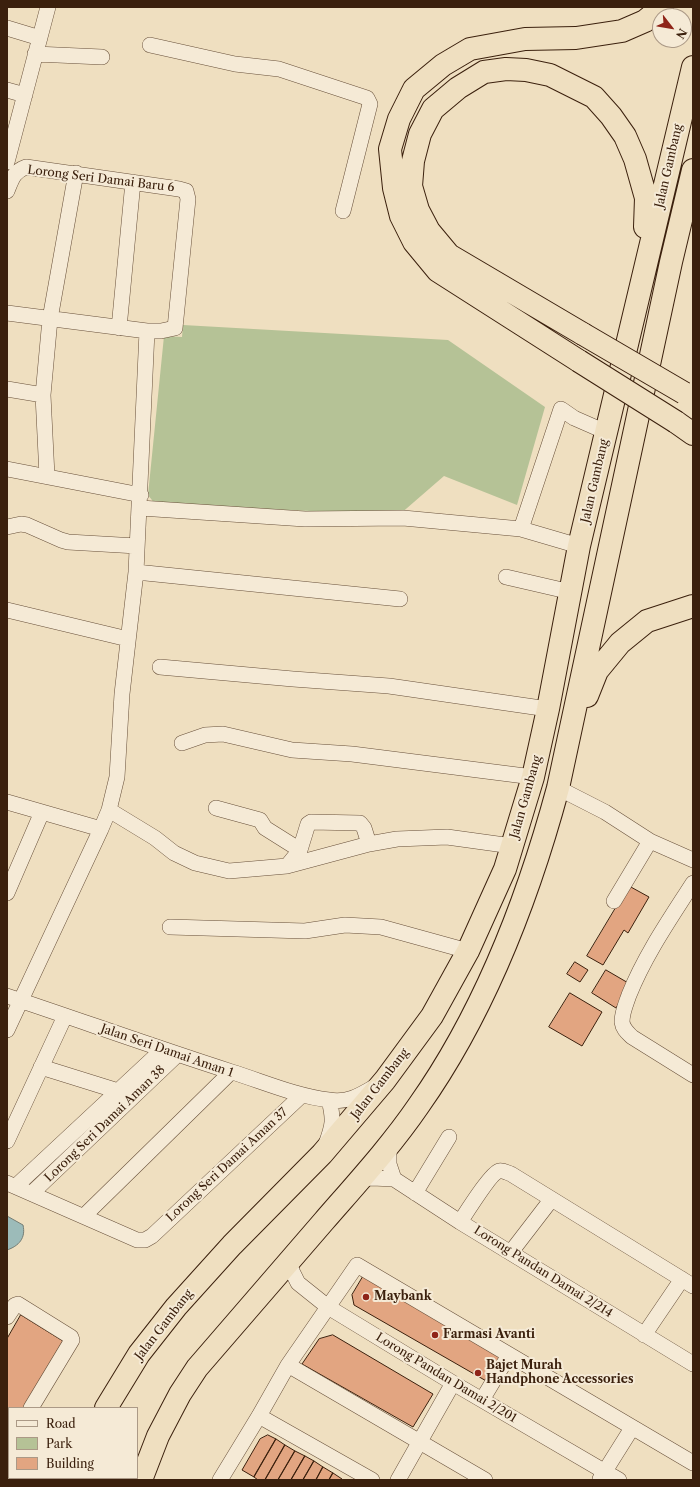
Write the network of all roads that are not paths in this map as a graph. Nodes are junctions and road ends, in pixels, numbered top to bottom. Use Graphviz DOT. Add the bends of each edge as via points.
graph roads {
  1 [pos="48,7"];
  2 [pos="662,7"];
  3 [pos="7,28"];
  4 [pos="40,38"];
  5 [pos="150,45"];
  6 [pos="35,54"];
  7 [pos="102,57"];
  8 [pos="693,67"];
  9 [pos="7,90"];
  10 [pos="25,95"];
  11 [pos="7,162"];
  12 [pos="693,170"];
  13 [pos="76,173"];
  14 [pos="133,182"];
  15 [pos="7,191"];
  16 [pos="343,211"];
  17 [pos="643,276"];
  18 [pos="7,313"];
  19 [pos="50,318"];
  20 [pos="119,328"];
  21 [pos="147,331"];
  22 [pos="7,389"];
  23 [pos="43,395"];
  24 [pos="689,396"];
  25 [pos="685,428"];
  26 [pos="606,432"];
  27 [pos="7,469"];
  28 [pos="47,476"];
  29 [pos="140,501"];
  30 [pos="7,527"];
  31 [pos="521,529"];
  32 [pos="137,546"];
  33 [pos="579,546"];
  34 [pos="136,572"];
  35 [pos="506,577"];
  36 [pos="571,592"];
  37 [pos="400,599"];
  38 [pos="693,606"];
  39 [pos="7,610"];
  40 [pos="128,639"];
  41 [pos="160,667"];
  42 [pos="548,709"];
  43 [pos="569,736"];
  44 [pos="182,743"];
  45 [pos="533,777"];
  46 [pos="558,788"];
  47 [pos="7,802"];
  48 [pos="216,808"];
  49 [pos="109,810"];
  50 [pos="42,812"];
  51 [pos="101,829"];
  52 [pos="650,841"];
  53 [pos="369,844"];
  54 [pos="512,846"];
  55 [pos="300,850"];
  56 [pos="693,860"];
  57 [pos="286,866"];
  58 [pos="693,883"];
  59 [pos="7,893"];
  60 [pos="614,901"];
  61 [pos="170,927"];
  62 [pos="468,951"];
  63 [pos="14,999"];
  64 [pos="65,1016"];
  65 [pos="7,1030"];
  66 [pos="162,1050"];
  67 [pos="177,1055"];
  68 [pos="42,1067"];
  69 [pos="231,1072"];
  70 [pos="693,1075"];
  71 [pos="385,1080"];
  72 [pos="118,1091"];
  73 [pos="302,1095"];
  74 [pos="329,1100"];
  75 [pos="449,1137"];
  76 [pos="7,1141"];
  77 [pos="389,1143"];
  78 [pos="322,1154"];
  79 [pos="360,1179"];
  80 [pos="394,1179"];
  81 [pos="11,1184"];
  82 [pos="32,1193"];
  83 [pos="415,1193"];
  84 [pos="551,1200"];
  85 [pos="84,1216"];
  86 [pos="460,1222"];
  87 [pos="511,1252"];
  88 [pos="290,1261"];
  89 [pos="688,1282"];
  90 [pos="328,1307"];
  91 [pos="7,1317"];
  92 [pos="644,1335"];
  93 [pos="509,1355"];
  94 [pos="693,1364"];
  95 [pos="288,1365"];
  96 [pos="453,1384"];
  97 [pos="482,1400"];
  98 [pos="32,1407"];
  99 [pos="107,1407"];
  100 [pos="259,1416"];
  101 [pos="632,1428"];
  102 [pos="421,1442"];
  103 [pos="693,1463"];
  104 [pos="603,1476"];
  105 [pos="141,1480"];
  106 [pos="221,1480"];
  107 [pos="372,1480"];
  108 [pos="398,1480"];
  109 [pos="485,1480"];
  110 [pos="619,1480"];
  1 -- 4 [label="street"];
  2 -- 25 [label="highway, bridge" via="645,21 622,32 576,38 525,39 470,48 443,65 414,89 399,119 390,149 394,188 401,216 414,242 438,271"];
  3 -- 4 [label="street"];
  4 -- 6 [label="street"];
  5 -- 16 [label="street" via="235,64 279,69 367,98 370,104"];
  6 -- 7 [label="street"];
  6 -- 10 [label="street"];
  8 -- 17 [label="highway, Jalan Gambang"];
  9 -- 10 [label="street"];
  10 -- 11 [label="street"];
  12 -- 43 [label="highway, Jalan Gambang" via="669,270"];
  13 -- 14 [label="street, Lorong Seri Damai Baru 6"];
  13 -- 15 [label="street, Lorong Seri Damai Baru 6" via="26,167 18,169"];
  13 -- 19 [label="street"];
  14 -- 20 [label="street"];
  14 -- 21 [label="street, Lorong Seri Damai Baru 6" via="179,188 186,191 188,199 175,328"];
  17 -- 24 [label="highway, bridge" via="646,198 635,159 625,136 594,97 550,75 506,69 484,72 458,88 432,109 420,134 412,160 411,186 418,210 429,231 449,255"];
  17 -- 26 [label="highway, Jalan Gambang"];
  18 -- 19 [label="street"];
  19 -- 20 [label="street"];
  19 -- 23 [label="street"];
  20 -- 21 [label="street"];
  21 -- 29 [label="street"];
  22 -- 23 [label="street"];
  23 -- 28 [label="street"];
  26 -- 31 [label="street" via="574,418 561,409"];
  26 -- 33 [label="highway, Jalan Gambang"];
  27 -- 28 [label="street"];
  28 -- 29 [label="street"];
  29 -- 31 [label="street" via="305,519 403,518"];
  29 -- 32 [label="street"];
  30 -- 32 [label="street" via="27,525 68,542"];
  31 -- 33 [label="street"];
  32 -- 34 [label="street"];
  33 -- 36 [label="highway, Jalan Gambang"];
  34 -- 37 [label="street"];
  34 -- 40 [label="street"];
  35 -- 36 [label="street"];
  36 -- 42 [label="highway, Jalan Gambang"];
  38 -- 43 [label="highway" via="647,621 620,643 598,672"];
  39 -- 40 [label="street"];
  40 -- 49 [label="street" via="117,777"];
  41 -- 42 [label="street" via="388,686"];
  42 -- 45 [label="highway, Jalan Gambang"];
  43 -- 46 [label="highway, Jalan Gambang"];
  44 -- 45 [label="street" via="205,735 223,734 292,750 352,754"];
  45 -- 54 [label="highway, Jalan Gambang"];
  46 -- 52 [label="street" via="605,812"];
  46 -- 77 [label="highway, Jalan Gambang" via="540,853 511,931 483,995 457,1045 419,1105"];
  47 -- 50 [label="street"];
  48 -- 55 [label="street" via="260,820 265,828"];
  49 -- 51 [label="street"];
  49 -- 57 [label="street" via="155,838 174,853 195,863 229,870"];
  50 -- 51 [label="street"];
  50 -- 59 [label="street"];
  51 -- 63 [label="street"];
  52 -- 56 [label="street"];
  52 -- 60 [label="street"];
  53 -- 54 [label="street" via="397,839 447,837"];
  53 -- 55 [label="street" via="360,823 311,822 308,824"];
  53 -- 57 [label="street"];
  54 -- 62 [label="highway, Jalan Gambang"];
  55 -- 57 [label="street"];
  58 -- 70 [label="street" via="646,958 623,1011 622,1022 624,1029 632,1037"];
  61 -- 62 [label="street" via="306,931 345,925 381,927"];
  62 -- 71 [label="highway, Jalan Gambang" via="432,1016"];
  63 -- 64 [label="street, Jalan Seri Damai Aman 1"];
  63 -- 65 [label="street"];
  64 -- 66 [label="street, Jalan Seri Damai Aman 1"];
  64 -- 68 [label="street"];
  66 -- 67 [label="street, Jalan Seri Damai Aman 1"];
  66 -- 72 [label="street"];
  67 -- 69 [label="street, Jalan Seri Damai Aman 1"];
  67 -- 82 [label="street, Lorong Seri Damai Aman 38"];
  68 -- 72 [label="street"];
  68 -- 76 [label="street"];
  69 -- 73 [label="street, Jalan Seri Damai Aman 1"];
  69 -- 85 [label="street"];
  71 -- 74 [label="street, Jalan Seri Damai Aman 1" via="359,1096 347,1100"];
  71 -- 78 [label="highway, Jalan Gambang"];
  72 -- 81 [label="street"];
  73 -- 74 [label="street, Jalan Seri Damai Aman 1"];
  73 -- 85 [label="street, Lorong Seri Damai Aman 37" via="145,1240 137,1240"];
  74 -- 78 [label="street" via="333,1123"];
  75 -- 83 [label="street"];
  77 -- 79 [label="highway, Jalan Gambang"];
  77 -- 80 [label="street" via="389,1164"];
  78 -- 99 [label="highway, Jalan Gambang" via="232,1244 176,1308 139,1354"];
  79 -- 80 [label="street"];
  79 -- 88 [label="highway, Jalan Gambang"];
  80 -- 83 [label="street, Lorong Pandan Damai 2/214"];
  81 -- 82 [label="street"];
  82 -- 85 [label="street"];
  83 -- 86 [label="street, Lorong Pandan Damai 2/214"];
  84 -- 86 [label="street" via="511,1174 497,1172"];
  84 -- 87 [label="street"];
  84 -- 89 [label="street"];
  86 -- 87 [label="street, Lorong Pandan Damai 2/214"];
  87 -- 92 [label="street, Lorong Pandan Damai 2/214"];
  88 -- 90 [label="street, Lorong Pandan Damai 2/201" via="298,1283"];
  88 -- 105 [label="highway, Jalan Gambang" via="197,1368 158,1436"];
  89 -- 92 [label="street"];
  90 -- 93 [label="street" via="357,1265"];
  90 -- 95 [label="street"];
  90 -- 96 [label="street, Lorong Pandan Damai 2/201"];
  91 -- 98 [label="street" via="18,1304 72,1340"];
  92 -- 94 [label="street, Lorong Pandan Damai 2/214"];
  93 -- 97 [label="street"];
  93 -- 101 [label="street"];
  95 -- 100 [label="street"];
  95 -- 102 [label="street"];
  96 -- 97 [label="street, Lorong Pandan Damai 2/201"];
  96 -- 102 [label="street"];
  97 -- 104 [label="street, Lorong Pandan Damai 2/201"];
  100 -- 106 [label="street"];
  100 -- 107 [label="street"];
  101 -- 103 [label="street"];
  101 -- 104 [label="street"];
  102 -- 108 [label="street"];
  102 -- 109 [label="street"];
  104 -- 110 [label="street, Lorong Pandan Damai 2/201"];
}
